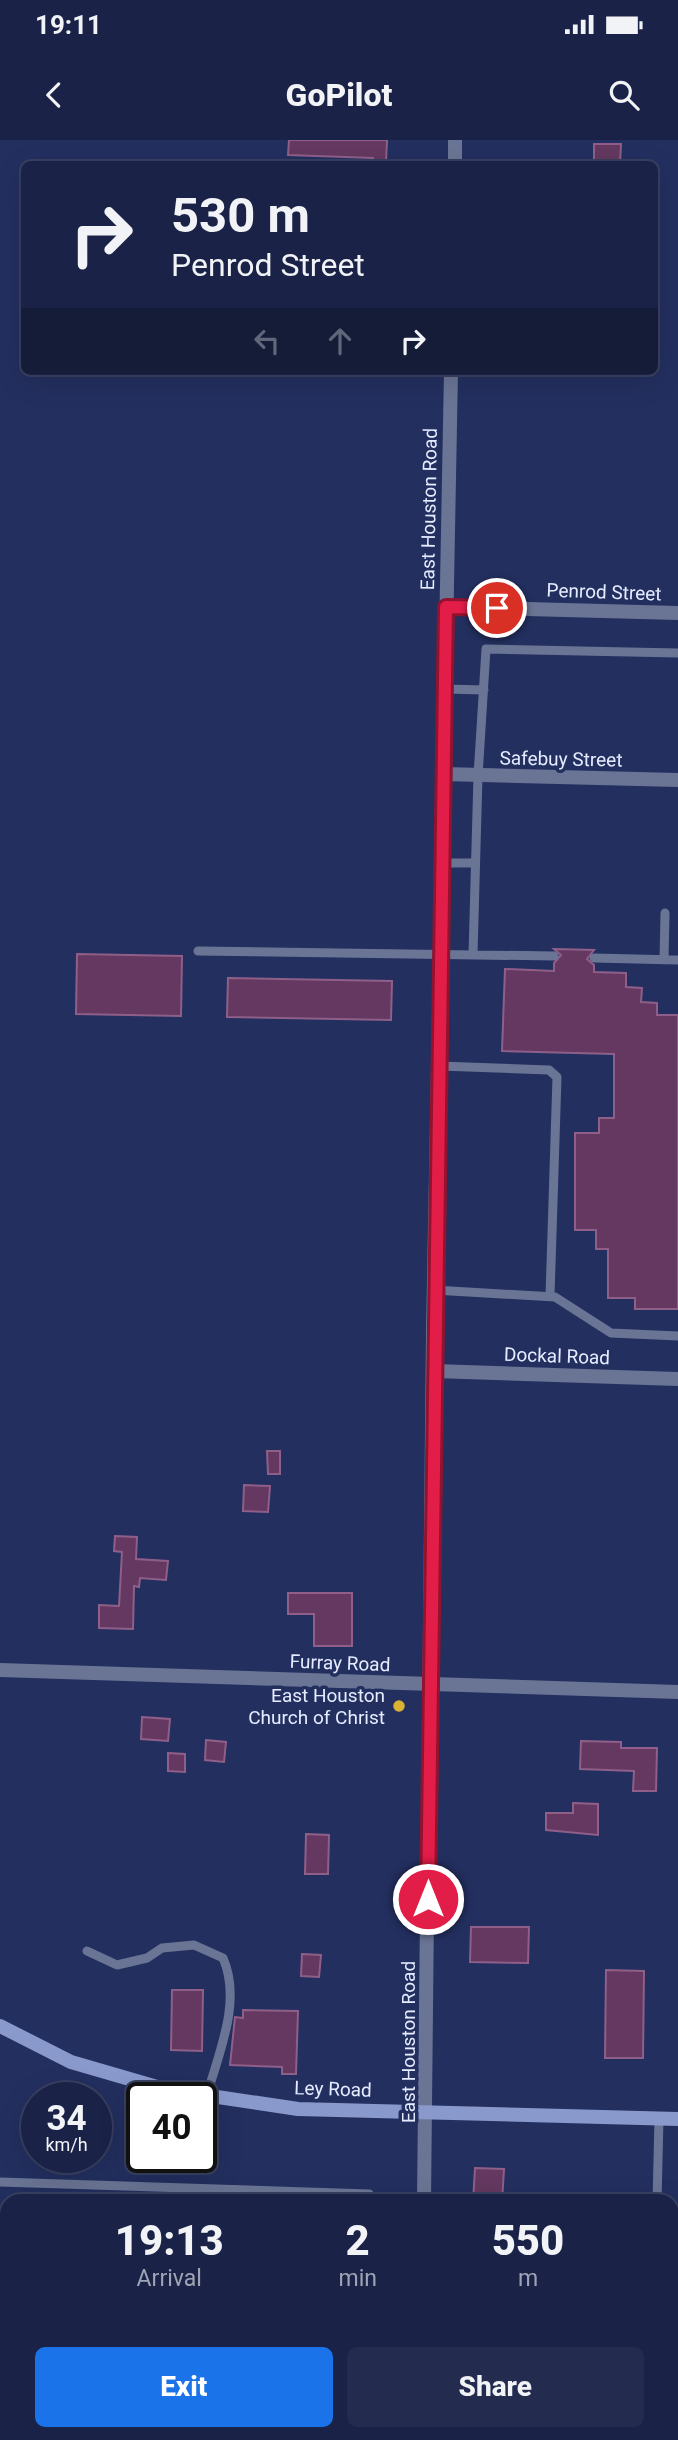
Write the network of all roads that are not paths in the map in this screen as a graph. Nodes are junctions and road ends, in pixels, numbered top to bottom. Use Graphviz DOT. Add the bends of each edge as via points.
graph roads {
  1 [pos="455,140"];
  2 [pos="455,161"];
  3 [pos="451,375"];
  4 [pos="446,607"];
  5 [pos="678,613"];
  6 [pos="678,653"];
  7 [pos="445,689"];
  8 [pos="484,690"];
  9 [pos="444,774"];
  10 [pos="478,776"];
  11 [pos="678,780"];
  12 [pos="443,863"];
  13 [pos="475,863"];
  14 [pos="665,913"];
  15 [pos="198,951"];
  16 [pos="442,953"];
  17 [pos="473,954"];
  18 [pos="554,957"];
  19 [pos="594,958"];
  20 [pos="664,960"];
  21 [pos="678,960"];
  22 [pos="439,1066"];
  23 [pos="435,1290"];
  24 [pos="550,1296"];
  25 [pos="678,1336"];
  26 [pos="434,1371"];
  27 [pos="678,1379"];
  28 [pos="0,1670"];
  29 [pos="429,1685"];
  30 [pos="678,1692"];
  31 [pos="88,1951"];
  32 [pos="0,2026"];
  33 [pos="140,2082"];
  34 [pos="210,2082"];
  35 [pos="217,2097"];
  36 [pos="427,2112"];
  37 [pos="659,2118"];
  38 [pos="678,2119"];
  39 [pos="0,2182"];
  40 [pos="369,2194"];
  41 [pos="424,2194"];
  42 [pos="657,2194"];
  1 -- 2 [label="street"];
  3 -- 4 [label="street, East Houston Road"];
  4 -- 5 [label="street, Penrod Street"];
  4 -- 7 [label="street, East Houston Road"];
  6 -- 8 [label="lane" via="486,649"];
  7 -- 8 [label="lane"];
  7 -- 9 [label="street, East Houston Road"];
  8 -- 10 [label="lane"];
  9 -- 10 [label="street, Safebuy Street"];
  9 -- 12 [label="street, East Houston Road"];
  10 -- 11 [label="street, Safebuy Street"];
  10 -- 13 [label="lane"];
  12 -- 13 [label="lane"];
  12 -- 16 [label="street, East Houston Road"];
  13 -- 17 [label="lane"];
  14 -- 20 [label="lane"];
  15 -- 16 [label="lane"];
  16 -- 17 [label="lane"];
  16 -- 22 [label="street, East Houston Road"];
  17 -- 18 [label="lane"];
  19 -- 20 [label="lane"];
  20 -- 21 [label="lane"];
  22 -- 23 [label="street, East Houston Road"];
  22 -- 24 [label="lane" via="549,1070 557,1077"];
  23 -- 24 [label="lane"];
  23 -- 26 [label="street, East Houston Road"];
  24 -- 25 [label="lane" via="611,1333"];
  26 -- 27 [label="street, Dockal Road"];
  26 -- 29 [label="street, East Houston Road"];
  28 -- 29 [label="street, Furray Road"];
  29 -- 30 [label="street, Furray Road"];
  29 -- 36 [label="street, East Houston Road"];
  31 -- 34 [label="lane" via="117,1965 147,1958 162,1948 194,1945 223,1958 231,1976 229,2012"];
  32 -- 33 [label="main road, Ley Road" via="71,2062"];
  35 -- 36 [label="main road, Ley Road" via="298,2109"];
  36 -- 37 [label="main road, Ley Road"];
  36 -- 41 [label="street, East Houston Road"];
  37 -- 38 [label="main road, Ley Road"];
  37 -- 42 [label="lane"];
  39 -- 40 [label="lane"];
}
